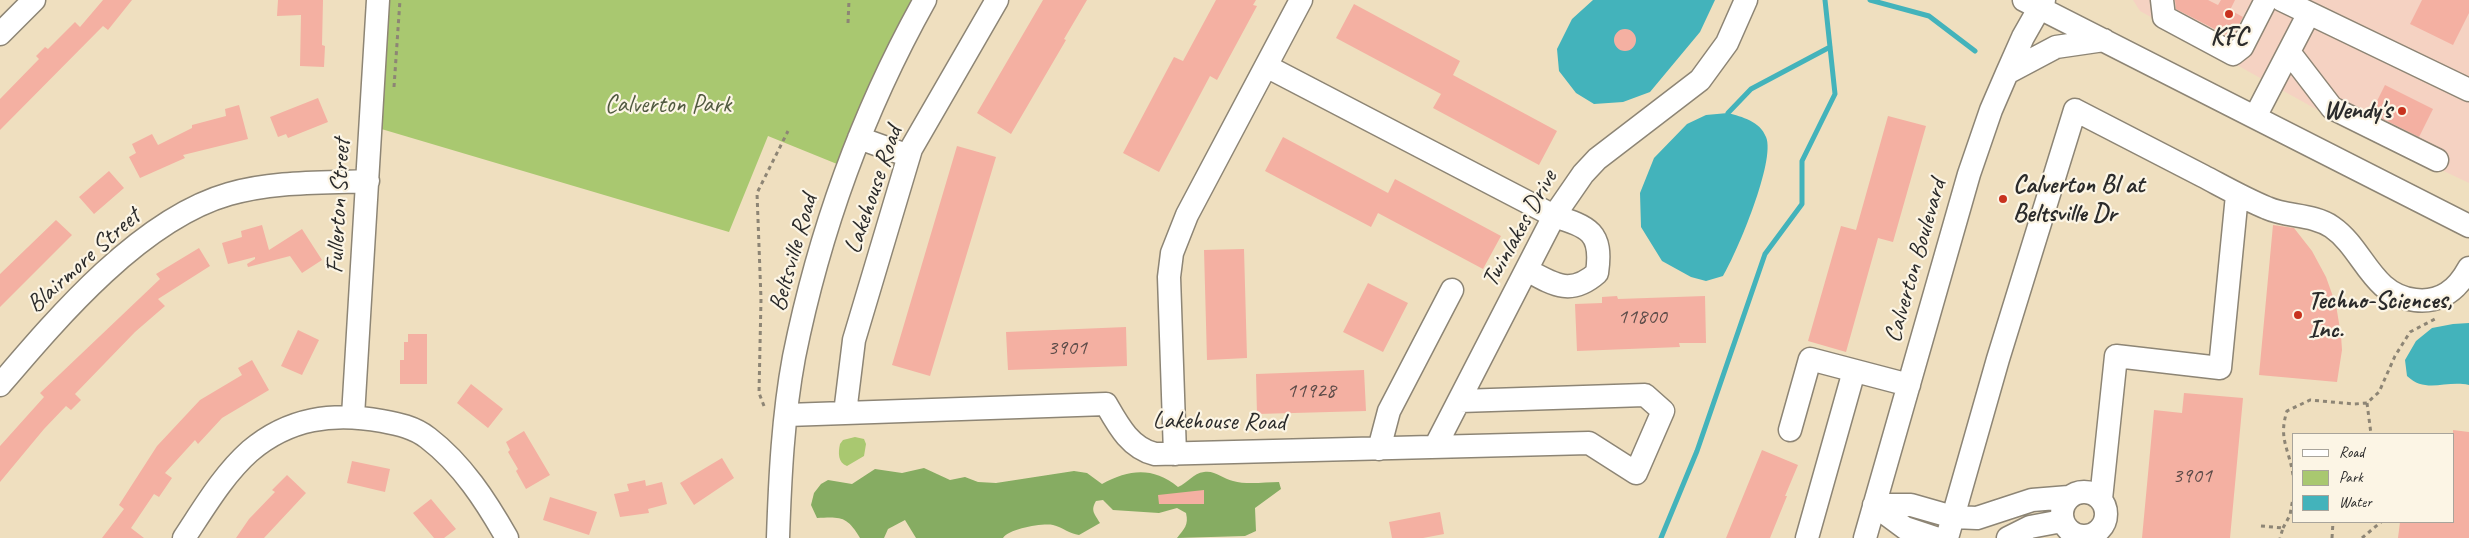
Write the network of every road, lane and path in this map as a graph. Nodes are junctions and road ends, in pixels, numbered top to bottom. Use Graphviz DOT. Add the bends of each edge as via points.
graph roads {
  1 [pos="34,0"];
  2 [pos="378,0"];
  3 [pos="849,0"];
  4 [pos="925,0"];
  5 [pos="997,0"];
  6 [pos="1301,0"];
  7 [pos="1746,0"];
  8 [pos="2162,0"];
  9 [pos="2266,0"];
  10 [pos="2282,0"];
  11 [pos="2038,2"];
  12 [pos="2309,13"];
  13 [pos="848,23"];
  14 [pos="0,34"];
  15 [pos="2104,40"];
  16 [pos="2289,52"];
  17 [pos="1266,66"];
  18 [pos="2007,73"];
  19 [pos="2469,90"];
  20 [pos="2255,117"];
  21 [pos="788,131"];
  22 [pos="859,138"];
  23 [pos="909,156"];
  24 [pos="2437,160"];
  25 [pos="368,181"];
  26 [pos="2237,195"];
  27 [pos="1554,216"];
  28 [pos="2469,226"];
  29 [pos="2469,268"];
  30 [pos="1526,270"];
  31 [pos="1452,290"];
  32 [pos="2440,317"];
  33 [pos="1854,371"];
  34 [pos="0,384"];
  35 [pos="1909,385"];
  36 [pos="1460,401"];
  37 [pos="2367,403"];
  38 [pos="764,406"];
  39 [pos="845,413"];
  40 [pos="786,415"];
  41 [pos="353,416"];
  42 [pos="1790,430"];
  43 [pos="2371,433"];
  44 [pos="1435,447"];
  45 [pos="1379,449"];
  46 [pos="1175,454"];
  47 [pos="2292,468"];
  48 [pos="2069,497"];
  49 [pos="2101,500"];
  50 [pos="1874,505"];
  51 [pos="2292,511"];
  52 [pos="2062,521"];
  53 [pos="2333,523"];
  54 [pos="2380,523"];
  55 [pos="2261,526"];
  56 [pos="1950,528"];
  57 [pos="2283,528"];
  58 [pos="2098,535"];
  59 [pos="184,538"];
  60 [pos="507,538"];
  61 [pos="778,538"];
  62 [pos="1807,538"];
  63 [pos="1865,538"];
  64 [pos="1935,538"];
  65 [pos="2008,538"];
  66 [pos="2280,538"];
  67 [pos="2332,538"];
  68 [pos="2362,538"];
  1 -- 14 [label="street"];
  2 -- 25 [label="street, Fullerton Street"];
  3 -- 13 [label="path"];
  4 -- 22 [label="street, Beltsville Road" via="884,78"];
  5 -- 23 [label="street, Lakehouse Road"];
  6 -- 17 [label="street"];
  7 -- 27 [label="street, Twinlakes Drive" via="1727,43 1700,80 1597,159"];
  8 -- 9 [label="street" via="2164,17 2233,54 2242,47"];
  10 -- 12 [label="street"];
  11 -- 15 [label="street"];
  11 -- 18 [label="street, Calverton Boulevard"];
  12 -- 16 [label="street"];
  12 -- 19 [label="street"];
  15 -- 18 [label="street" via="2056,47"];
  15 -- 20 [label="street"];
  16 -- 20 [label="street"];
  16 -- 24 [label="street" via="2332,108"];
  17 -- 27 [label="street"];
  17 -- 46 [label="street" via="1187,215 1172,253 1169,277"];
  18 -- 35 [label="street, Calverton Boulevard" via="1970,174"];
  20 -- 28 [label="street"];
  21 -- 38 [label="path" via="757,193 761,298 759,393"];
  22 -- 23 [label="street"];
  22 -- 40 [label="street, Beltsville Road" via="826,232 794,358"];
  23 -- 39 [label="street, Lakehouse Road" via="854,340"];
  25 -- 34 [label="street, Blairmore Street" via="255,188 202,205 152,234 122,258 65,310"];
  25 -- 41 [label="street, Fullerton Street"];
  26 -- 29 [label="street" via="2269,209 2331,227 2377,282 2398,296 2415,300 2445,295 2459,286"];
  26 -- 49 [label="street" via="2220,368 2116,356"];
  26 -- 56 [label="street" via="2075,110 2000,352"];
  27 -- 30 [label="street, Twinlakes Drive"];
  27 -- 30 [label="street" via="1580,224 1594,235 1599,256 1597,273 1585,283 1570,287 1554,285"];
  30 -- 36 [label="street, Twinlakes Drive"];
  31 -- 45 [label="street" via="1389,411"];
  32 -- 37 [label="path" via="2410,332 2379,392"];
  33 -- 35 [label="street"];
  33 -- 42 [label="street" via="1810,359"];
  33 -- 62 [label="street"];
  35 -- 50 [label="street, Calverton Boulevard"];
  36 -- 44 [label="street, Twinlakes Drive"];
  36 -- 44 [label="street, Lakehouse Road" via="1645,395 1664,411 1636,473 1589,443"];
  37 -- 43 [label="path"];
  37 -- 47 [label="path" via="2310,400 2287,411 2282,435"];
  39 -- 40 [label="street, Lakehouse Road"];
  39 -- 46 [label="street, Lakehouse Road" via="1106,404 1119,426 1138,447 1155,454"];
  40 -- 61 [label="street, Beltsville Road"];
  41 -- 59 [label="street" via="319,418 296,424 259,445 229,472"];
  41 -- 60 [label="street" via="405,426 426,436 448,456 484,500"];
  44 -- 45 [label="street, Lakehouse Road"];
  45 -- 46 [label="street, Lakehouse Road"];
  48 -- 49 [label="street" via="2089,492"];
  48 -- 52 [label="street" via="2062,508"];
  48 -- 56 [label="street" via="2032,500"];
  49 -- 58 [label="street" via="2106,512"];
  50 -- 56 [label="street" via="1910,505"];
  50 -- 63 [label="street, Calverton Boulevard"];
  50 -- 64 [label="street" via="1905,528"];
  51 -- 57 [label="path"];
  52 -- 58 [label="street" via="2071,533 2078,536"];
  52 -- 65 [label="street" via="2030,528"];
  53 -- 67 [label="path"];
  54 -- 68 [label="path"];
  55 -- 57 [label="path"];
  57 -- 66 [label="path"];
}
